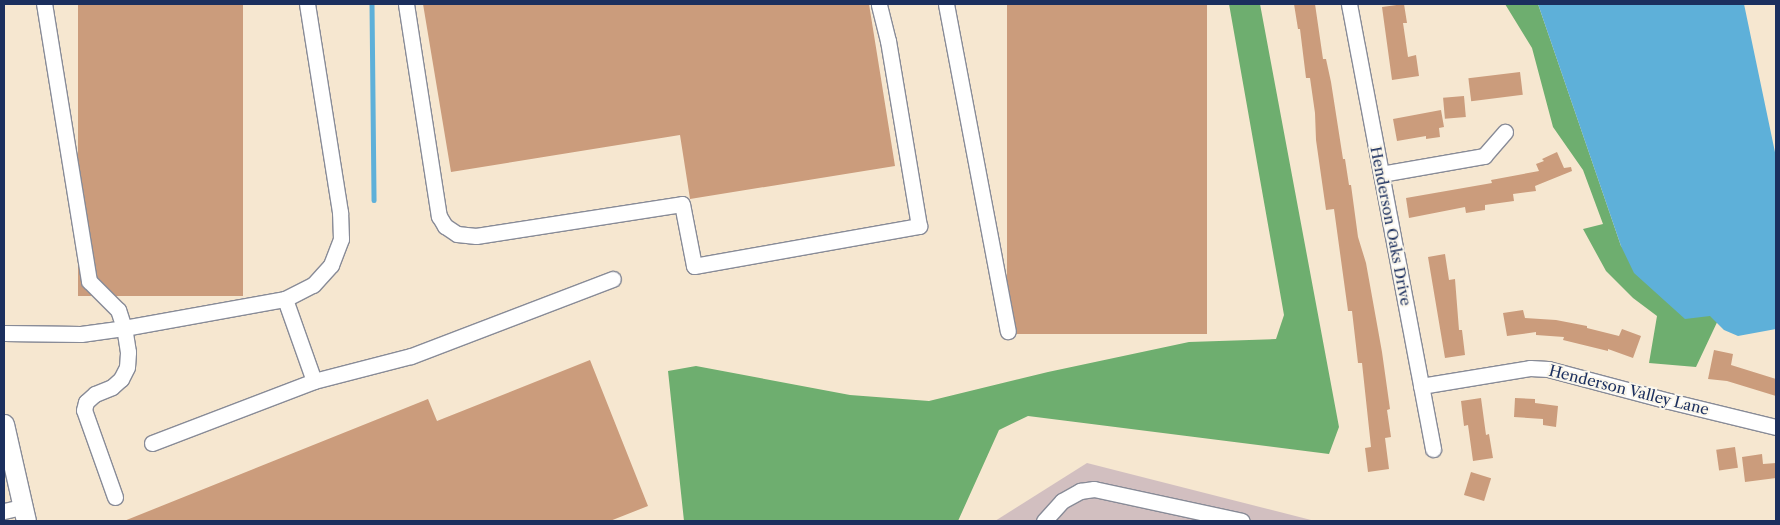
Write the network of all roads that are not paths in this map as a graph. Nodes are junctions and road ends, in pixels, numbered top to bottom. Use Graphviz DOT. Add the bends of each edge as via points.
graph roads {
  1 [pos="44,4"];
  2 [pos="307,4"];
  3 [pos="406,4"];
  4 [pos="879,4"];
  5 [pos="946,4"];
  6 [pos="1349,4"];
  7 [pos="1505,132"];
  8 [pos="1381,174"];
  9 [pos="613,279"];
  10 [pos="285,299"];
  11 [pos="124,328"];
  12 [pos="1008,331"];
  13 [pos="4,333"];
  14 [pos="314,381"];
  15 [pos="1421,386"];
  16 [pos="4,424"];
  17 [pos="1776,427"];
  18 [pos="152,443"];
  19 [pos="1433,448"];
  20 [pos="115,497"];
  21 [pos="4,511"];
  22 [pos="24,514"];
  23 [pos="1044,521"];
  24 [pos="1242,521"];
  1 -- 11 [label="street" via="89,280 118,310"];
  2 -- 10 [label="street" via="340,212 341,239 331,265 313,285"];
  3 -- 4 [label="street" via="439,216 445,226 457,234 476,236 682,204 694,266 919,226"];
  5 -- 12 [label="street"];
  6 -- 8 [label="street, Henderson Oaks Drive"];
  7 -- 8 [label="street" via="1484,156"];
  8 -- 15 [label="street, Henderson Oaks Drive"];
  9 -- 14 [label="street" via="411,356"];
  10 -- 11 [label="street"];
  10 -- 14 [label="street"];
  11 -- 13 [label="street" via="81,334"];
  11 -- 20 [label="street" via="127,367 121,379 95,394 86,402 84,410"];
  14 -- 18 [label="street"];
  15 -- 17 [label="street, Henderson Valley Lane" via="1530,368 1548,369"];
  15 -- 19 [label="street, Henderson Oaks Drive"];
  16 -- 22 [label="main road"];
  21 -- 22 [label="street"];
  23 -- 24 [label="street" via="1062,501 1080,491 1094,489"];
}
